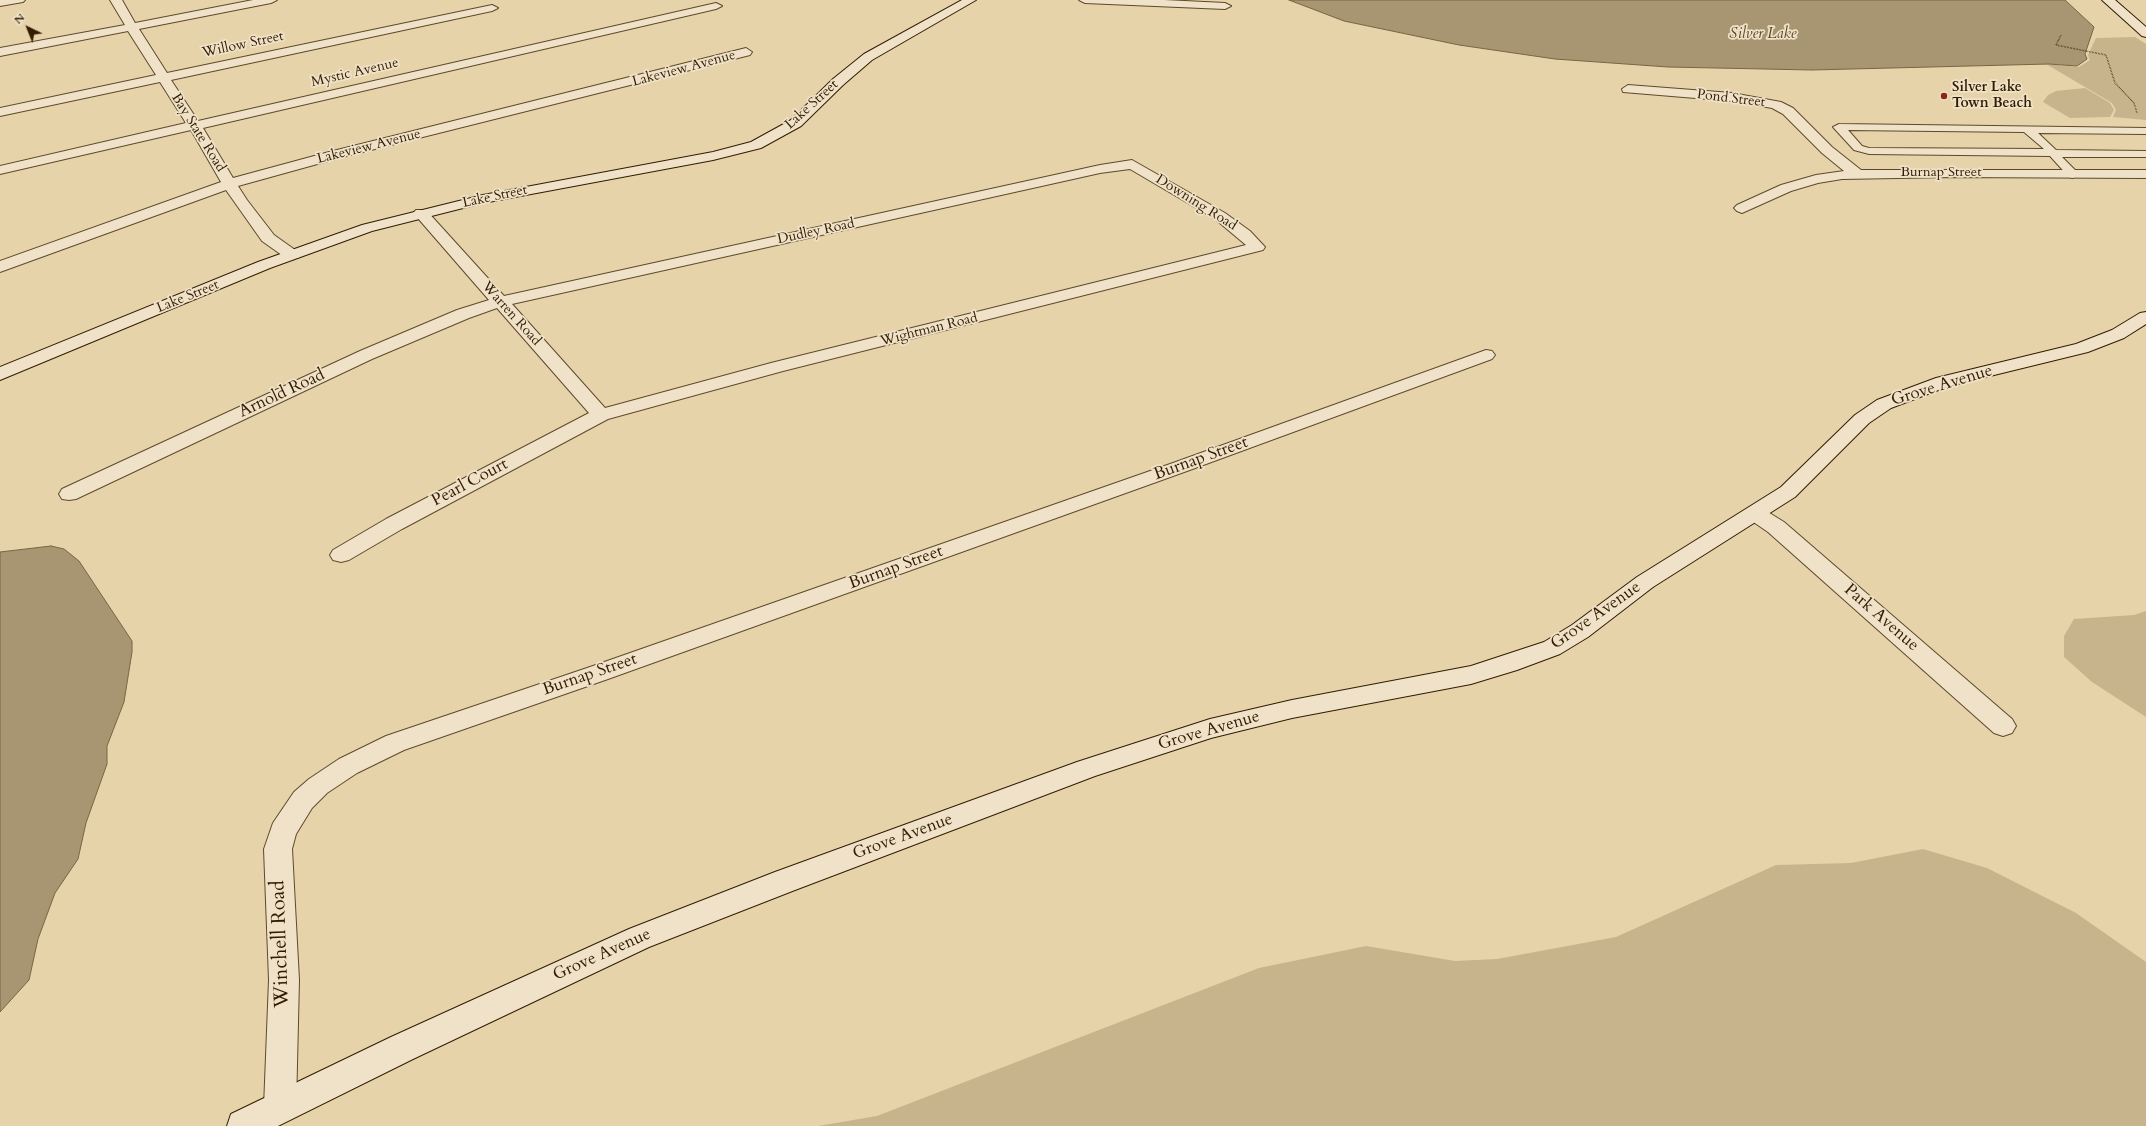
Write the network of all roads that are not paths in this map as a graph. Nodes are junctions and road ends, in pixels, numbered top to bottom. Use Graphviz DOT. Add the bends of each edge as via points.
graph roads {
  1 [pos="19,0"];
  2 [pos="116,0"];
  3 [pos="271,0"];
  4 [pos="970,0"];
  5 [pos="1085,0"];
  6 [pos="2108,0"];
  7 [pos="0,3"];
  8 [pos="716,6"];
  9 [pos="1225,6"];
  10 [pos="492,8"];
  11 [pos="133,27"];
  12 [pos="2146,33"];
  13 [pos="0,52"];
  14 [pos="746,52"];
  15 [pos="164,78"];
  16 [pos="1628,89"];
  17 [pos="0,112"];
  18 [pos="195,126"];
  19 [pos="1945,127"];
  20 [pos="2027,129"];
  21 [pos="2146,131"];
  22 [pos="1973,152"];
  23 [pos="2053,153"];
  24 [pos="2146,154"];
  25 [pos="1132,164"];
  26 [pos="0,170"];
  27 [pos="1857,174"];
  28 [pos="2073,174"];
  29 [pos="2146,174"];
  30 [pos="229,184"];
  31 [pos="1742,208"];
  32 [pos="421,213"];
  33 [pos="1257,247"];
  34 [pos="292,255"];
  35 [pos="0,267"];
  36 [pos="499,302"];
  37 [pos="2146,316"];
  38 [pos="1486,355"];
  39 [pos="0,374"];
  40 [pos="601,415"];
  41 [pos="69,494"];
  42 [pos="1756,514"];
  43 [pos="341,555"];
  44 [pos="2003,726"];
  45 [pos="312,792"];
  46 [pos="280,1107"];
  47 [pos="243,1126"];
  1 -- 7 [label="street"];
  2 -- 11 [label="street, Bay State Road"];
  3 -- 11 [label="street"];
  4 -- 32 [label="street, Lake Street" via="868,57 796,123 756,144 713,156 515,192"];
  5 -- 9 [label="street"];
  6 -- 12 [label="street"];
  8 -- 18 [label="street, Mystic Avenue"];
  10 -- 15 [label="street, Willow Street"];
  11 -- 13 [label="street"];
  11 -- 15 [label="street, Bay State Road"];
  14 -- 30 [label="street, Lakeview Avenue" via="342,153"];
  15 -- 17 [label="street, Willow Street"];
  15 -- 18 [label="street, Bay State Road"];
  16 -- 27 [label="street, Pond Street" via="1732,97 1776,105 1788,111 1827,150"];
  18 -- 26 [label="street, Mystic Avenue"];
  18 -- 30 [label="street, Bay State Road"];
  19 -- 20 [label="lane"];
  19 -- 22 [label="lane"];
  19 -- 22 [label="lane" via="1839,127 1858,148 1865,151"];
  20 -- 21 [label="lane"];
  20 -- 23 [label="lane"];
  22 -- 23 [label="lane"];
  23 -- 24 [label="lane"];
  23 -- 28 [label="lane"];
  25 -- 33 [label="street, Downing Road" via="1220,216"];
  25 -- 36 [label="street, Dudley Road"];
  27 -- 28 [label="street, Burnap Street"];
  27 -- 31 [label="street, Burnap Street" via="1804,183 1774,192"];
  28 -- 29 [label="street, Burnap Street"];
  30 -- 34 [label="street, Bay State Road" via="268,238"];
  30 -- 35 [label="street, Lakeview Avenue"];
  32 -- 34 [label="street, Lake Street" via="350,234"];
  32 -- 36 [label="street, Warren Road"];
  33 -- 40 [label="street, Wightman Road" via="778,367"];
  34 -- 39 [label="street, Lake Street"];
  36 -- 40 [label="street, Warren Road"];
  36 -- 41 [label="street, Arnold Road" via="457,316 373,352"];
  37 -- 42 [label="street, Grove Avenue" via="2118,334 2082,348 1943,382 1884,404 1862,419 1800,481"];
  38 -- 45 [label="street, Burnap Street" via="1180,467 395,743 356,762"];
  40 -- 43 [label="street, Pearl Court" via="394,524"];
  42 -- 44 [label="street, Park Avenue" via="1776,527"];
  42 -- 46 [label="street, Grove Avenue" via="1645,582 1580,631 1533,656 1470,675 1243,720 1086,769 639,938"];
  45 -- 46 [label="street, Winchell Road" via="288,822 281,835 277,854 284,980"];
  46 -- 47 [label="street, Grove Avenue"];
}
